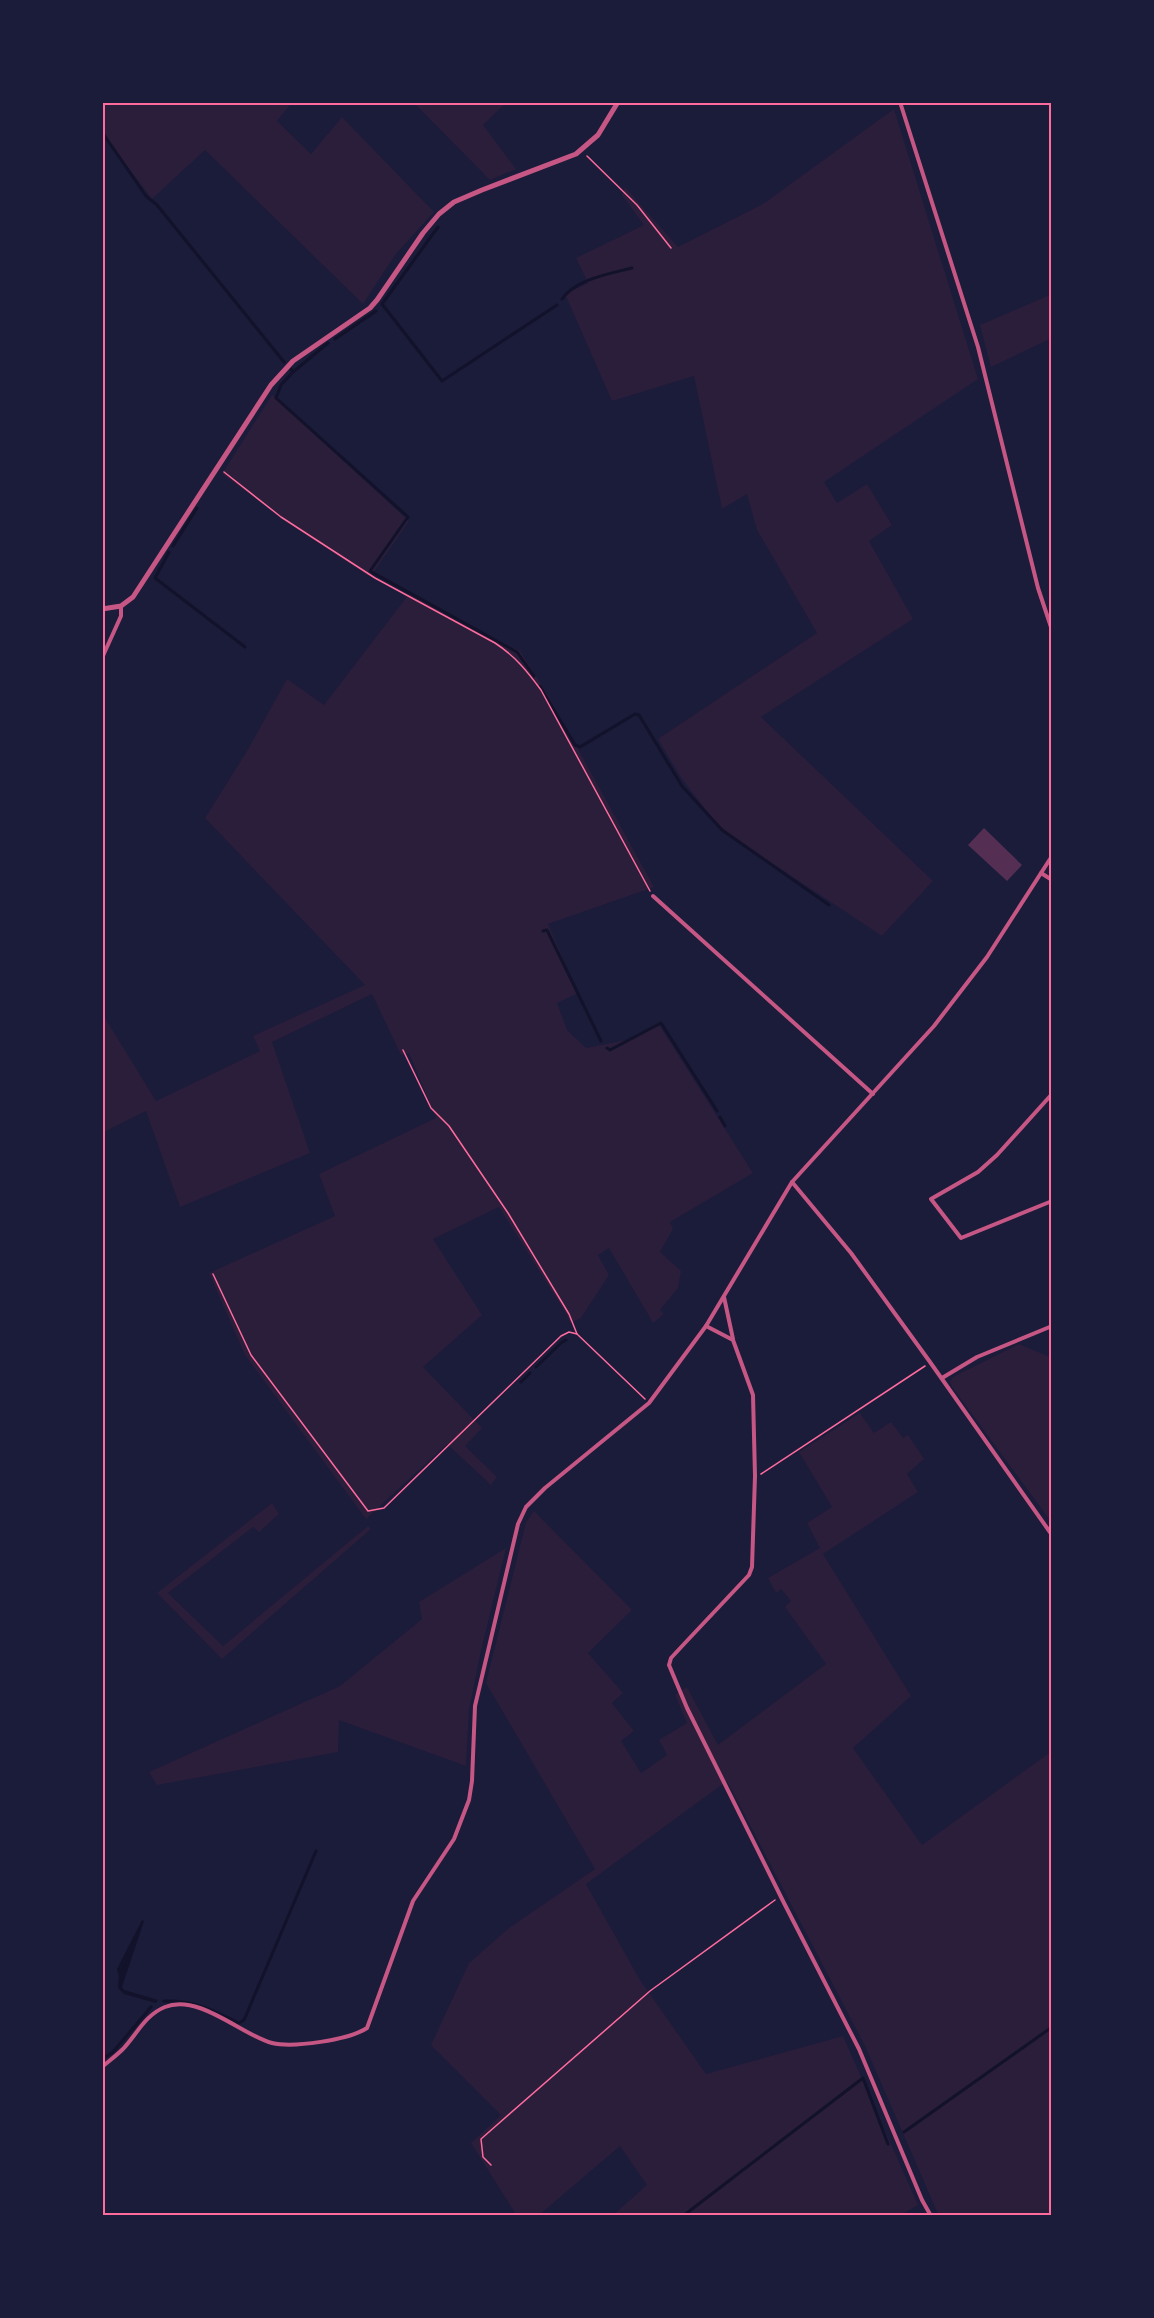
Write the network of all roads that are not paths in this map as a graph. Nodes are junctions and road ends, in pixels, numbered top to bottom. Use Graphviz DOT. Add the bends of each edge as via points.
graph roads {
  1 [pos="618,102"];
  2 [pos="900,102"];
  3 [pos="121,606"];
  4 [pos="102,609"];
  5 [pos="1052,630"];
  6 [pos="102,658"];
  7 [pos="1052,856"];
  8 [pos="1041,873"];
  9 [pos="1052,880"];
  10 [pos="653,896"];
  11 [pos="873,1094"];
  12 [pos="1052,1094"];
  13 [pos="792,1182"];
  14 [pos="1052,1202"];
  15 [pos="723,1295"];
  16 [pos="706,1326"];
  17 [pos="1052,1326"];
  18 [pos="733,1340"];
  19 [pos="942,1378"];
  20 [pos="1052,1535"];
  21 [pos="102,2067"];
  22 [pos="931,2216"];
  1 -- 3 [label="street" via="598,135 576,154 454,202 439,214 377,300 283,371 133,597"];
  2 -- 5 [label="street" via="978,347"];
  3 -- 4 [label="street"];
  3 -- 6 [label="street" via="121,616"];
  7 -- 8 [label="street"];
  8 -- 9 [label="street"];
  8 -- 11 [label="street" via="974,976"];
  10 -- 11 [label="street"];
  11 -- 13 [label="street"];
  12 -- 14 [label="street" via="978,1172 931,1199 960,1238"];
  13 -- 15 [label="street"];
  13 -- 19 [label="street" via="851,1254"];
  15 -- 16 [label="street"];
  15 -- 18 [label="street"];
  16 -- 18 [label="street"];
  16 -- 21 [label="street" via="649,1403 526,1507 518,1524 475,1706 469,1800 454,1839 412,1901 367,2028 360,2033 312,2042 272,2043 208,2011 167,2005 154,2013"];
  17 -- 19 [label="street" via="977,1357"];
  18 -- 22 [label="street" via="753,1395 754,1539 749,1575 671,1658 669,1665 859,2049"];
  19 -- 20 [label="street"];
}
